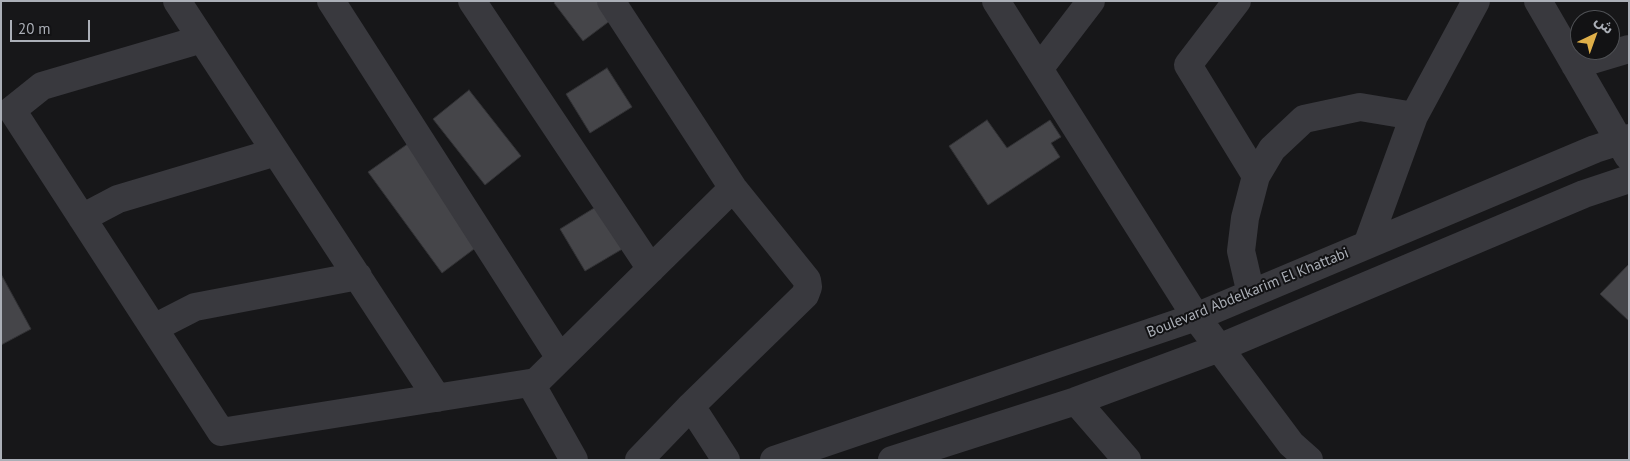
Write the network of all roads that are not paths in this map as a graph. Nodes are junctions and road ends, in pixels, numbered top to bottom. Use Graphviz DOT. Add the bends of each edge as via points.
graph roads {
  1 [pos="177,1"];
  2 [pos="331,1"];
  3 [pos="472,1"];
  4 [pos="611,1"];
  5 [pos="996,1"];
  6 [pos="1091,1"];
  7 [pos="1238,1"];
  8 [pos="1476,1"];
  9 [pos="1538,1"];
  10 [pos="202,39"];
  11 [pos="1629,49"];
  12 [pos="1575,65"];
  13 [pos="1038,69"];
  14 [pos="1414,116"];
  15 [pos="1625,146"];
  16 [pos="276,152"];
  17 [pos="1256,176"];
  18 [pos="1629,179"];
  19 [pos="733,188"];
  20 [pos="82,218"];
  21 [pos="1367,245"];
  22 [pos="651,269"];
  23 [pos="358,276"];
  24 [pos="1251,294"];
  25 [pos="1196,317"];
  26 [pos="154,328"];
  27 [pos="1219,348"];
  28 [pos="560,358"];
  29 [pos="536,382"];
  30 [pos="437,398"];
  31 [pos="1076,401"];
  32 [pos="691,406"];
  33 [pos="1296,454"];
  34 [pos="574,460"];
  35 [pos="639,460"];
  36 [pos="726,460"];
  37 [pos="774,460"];
  38 [pos="892,460"];
  39 [pos="1127,460"];
  1 -- 10 [label="street"];
  2 -- 28 [label="street"];
  3 -- 22 [label="street"];
  4 -- 19 [label="street"];
  5 -- 13 [label="street"];
  6 -- 13 [label="street"];
  7 -- 17 [label="street" via="1188,65"];
  8 -- 14 [label="street"];
  9 -- 12 [label="street"];
  10 -- 16 [label="street"];
  10 -- 20 [label="street" via="42,86 12,110"];
  11 -- 12 [label="street"];
  12 -- 15 [label="street"];
  13 -- 25 [label="street"];
  14 -- 17 [label="street" via="1360,107 1304,119 1272,149"];
  14 -- 21 [label="street"];
  15 -- 21 [label="street, Boulevard Abdelkarim El Khattabi" via="1580,156"];
  16 -- 20 [label="street" via="118,198"];
  16 -- 23 [label="street"];
  17 -- 24 [label="street" via="1245,218 1241,251"];
  18 -- 27 [label="street" via="1584,194"];
  19 -- 22 [label="street"];
  19 -- 32 [label="street" via="807,280 808,287 805,295"];
  20 -- 26 [label="street"];
  21 -- 24 [label="street, Boulevard Abdelkarim El Khattabi"];
  22 -- 28 [label="street"];
  23 -- 26 [label="street" via="195,307"];
  23 -- 30 [label="street"];
  24 -- 25 [label="street, Boulevard Abdelkarim El Khattabi"];
  25 -- 27 [label="street"];
  25 -- 37 [label="street, Boulevard Abdelkarim El Khattabi"];
  26 -- 30 [label="street" via="222,432"];
  27 -- 31 [label="street"];
  27 -- 33 [label="street"];
  28 -- 29 [label="street"];
  29 -- 30 [label="street"];
  29 -- 34 [label="street" via="534,390"];
  31 -- 38 [label="street"];
  31 -- 39 [label="street"];
  32 -- 35 [label="street"];
  32 -- 36 [label="street"];
}
